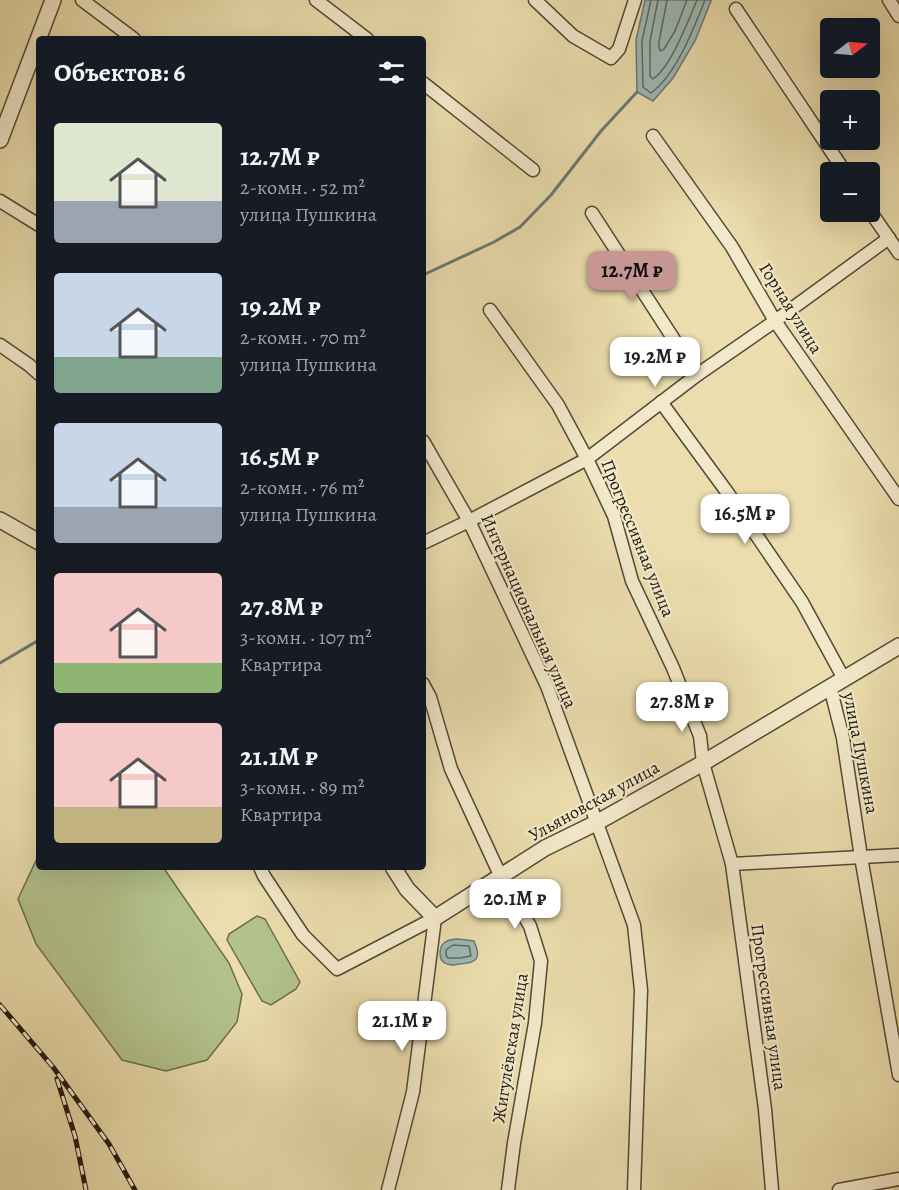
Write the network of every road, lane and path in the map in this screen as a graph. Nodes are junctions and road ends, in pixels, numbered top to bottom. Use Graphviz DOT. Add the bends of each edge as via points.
graph roads {
  1 [pos="53,0"];
  2 [pos="82,0"];
  3 [pos="316,0"];
  4 [pos="535,0"];
  5 [pos="634,0"];
  6 [pos="889,0"];
  7 [pos="736,9"];
  8 [pos="899,16"];
  9 [pos="39,36"];
  10 [pos="130,36"];
  11 [pos="363,36"];
  12 [pos="36,45"];
  13 [pos="426,85"];
  14 [pos="653,136"];
  15 [pos="0,140"];
  16 [pos="838,162"];
  17 [pos="533,170"];
  18 [pos="0,201"];
  19 [pos="592,213"];
  20 [pos="878,222"];
  21 [pos="36,223"];
  22 [pos="889,238"];
  23 [pos="899,253"];
  24 [pos="490,310"];
  25 [pos="775,321"];
  26 [pos="0,345"];
  27 [pos="36,371"];
  28 [pos="697,375"];
  29 [pos="661,402"];
  30 [pos="426,446"];
  31 [pos="587,459"];
  32 [pos="899,499"];
  33 [pos="0,520"];
  34 [pos="469,521"];
  35 [pos="36,540"];
  36 [pos="426,542"];
  37 [pos="899,646"];
  38 [pos="837,683"];
  39 [pos="426,690"];
  40 [pos="703,763"];
  41 [pos="596,823"];
  42 [pos="899,855"];
  43 [pos="861,857"];
  44 [pos="732,864"];
  45 [pos="261,870"];
  46 [pos="395,870"];
  47 [pos="501,877"];
  48 [pos="435,918"];
  49 [pos="899,1075"];
  50 [pos="899,1179"];
  51 [pos="388,1190"];
  52 [pos="508,1190"];
  53 [pos="634,1190"];
  54 [pos="772,1190"];
  55 [pos="839,1190"];
  1 -- 9 [label="street"];
  2 -- 10 [label="street"];
  3 -- 11 [label="street"];
  4 -- 5 [label="street" via="573,36 611,58 620,49"];
  6 -- 8 [label="street"];
  7 -- 16 [label="street"];
  12 -- 15 [label="street"];
  13 -- 17 [label="street"];
  14 -- 25 [label="street, Горная улица" via="732,247"];
  18 -- 21 [label="street"];
  19 -- 28 [label="street"];
  20 -- 22 [label="street"];
  22 -- 23 [label="street"];
  22 -- 25 [label="street"];
  24 -- 31 [label="street, Прогрессивная улица" via="558,405"];
  25 -- 28 [label="street"];
  25 -- 32 [label="street, Горная улица"];
  26 -- 27 [label="street"];
  28 -- 29 [label="street"];
  29 -- 31 [label="street"];
  29 -- 38 [label="street, улица Пушкина" via="802,602"];
  30 -- 34 [label="street, Интернациональная улица"];
  31 -- 34 [label="street"];
  31 -- 40 [label="street, Прогрессивная улица" via="614,516 632,581 700,736"];
  33 -- 35 [label="street"];
  34 -- 36 [label="street"];
  34 -- 41 [label="street, Интернациональная улица" via="547,686"];
  37 -- 38 [label="street, Ульяновская улица"];
  38 -- 40 [label="street, Ульяновская улица"];
  38 -- 43 [label="street, улица Пушкина"];
  39 -- 47 [label="street, Жигулёвская улица" via="451,769"];
  40 -- 41 [label="street, Ульяновская улица"];
  40 -- 44 [label="street, Прогрессивная улица"];
  41 -- 47 [label="street, Ульяновская улица" via="545,848"];
  41 -- 53 [label="street, Интернациональная улица" via="634,925 641,990"];
  42 -- 43 [label="street"];
  43 -- 44 [label="street"];
  43 -- 49 [label="street, улица Пушкина"];
  44 -- 54 [label="street, Прогрессивная улица"];
  45 -- 48 [label="street, Ульяновская улица" via="303,935 337,969"];
  46 -- 48 [label="street"];
  47 -- 48 [label="street, Ульяновская улица"];
  47 -- 52 [label="street, Жигулёвская улица" via="530,926 542,961"];
  48 -- 51 [label="street" via="412,1092"];
  50 -- 55 [label="street"];
}
